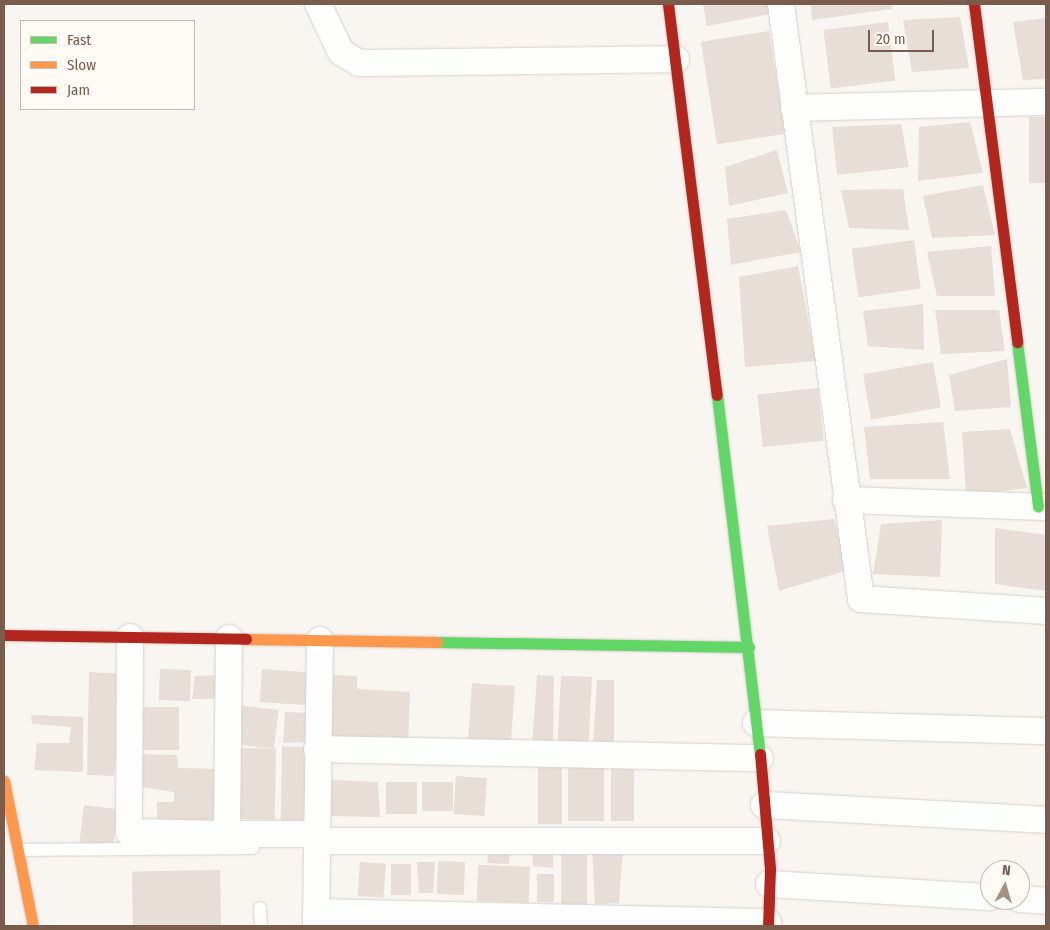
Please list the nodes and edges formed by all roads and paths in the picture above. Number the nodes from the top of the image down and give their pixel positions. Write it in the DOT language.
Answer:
graph roads {
  1 [pos="318,4"];
  2 [pos="668,4"];
  3 [pos="780,4"];
  4 [pos="974,4"];
  5 [pos="676,59"];
  6 [pos="1046,102"];
  7 [pos="987,103"];
  8 [pos="794,108"];
  9 [pos="846,500"];
  10 [pos="1042,507"];
  11 [pos="1046,611"];
  12 [pos="4,635"];
  13 [pos="130,637"];
  14 [pos="229,638"];
  15 [pos="320,640"];
  16 [pos="749,647"];
  17 [pos="756,723"];
  18 [pos="1046,731"];
  19 [pos="318,749"];
  20 [pos="760,758"];
  21 [pos="4,781"];
  22 [pos="764,805"];
  23 [pos="1046,820"];
  24 [pos="227,834"];
  25 [pos="315,837"];
  26 [pos="767,841"];
  27 [pos="253,848"];
  28 [pos="19,850"];
  29 [pos="769,884"];
  30 [pos="980,896"];
  31 [pos="1030,899"];
  32 [pos="1046,900"];
  33 [pos="260,908"];
  34 [pos="316,919"];
  35 [pos="651,923"];
  36 [pos="724,924"];
  37 [pos="768,924"];
  38 [pos="33,926"];
  39 [pos="261,926"];
  1 -- 5 [label="street"];
  2 -- 5 [label="street"];
  3 -- 8 [label="street"];
  4 -- 7 [label="street"];
  5 -- 16 [label="street"];
  6 -- 7 [label="street"];
  7 -- 8 [label="street"];
  7 -- 10 [label="street"];
  8 -- 9 [label="street"];
  9 -- 10 [label="street"];
  9 -- 11 [label="street"];
  12 -- 13 [label="street"];
  13 -- 14 [label="street"];
  13 -- 24 [label="street"];
  14 -- 15 [label="street"];
  14 -- 24 [label="street"];
  15 -- 16 [label="street"];
  15 -- 19 [label="street"];
  16 -- 17 [label="street"];
  17 -- 18 [label="street"];
  17 -- 20 [label="street"];
  19 -- 20 [label="street"];
  19 -- 25 [label="street"];
  20 -- 22 [label="street"];
  21 -- 28 [label="street"];
  22 -- 23 [label="street"];
  22 -- 26 [label="street"];
  24 -- 25 [label="street"];
  25 -- 26 [label="street"];
  25 -- 34 [label="street"];
  26 -- 29 [label="street"];
  27 -- 28 [label="lane"];
  28 -- 38 [label="street"];
  29 -- 30 [label="street"];
  29 -- 37 [label="street"];
  31 -- 32 [label="street"];
  33 -- 39 [label="lane"];
  34 -- 35 [label="street"];
  35 -- 36 [label="street"];
  36 -- 37 [label="street"];
}
